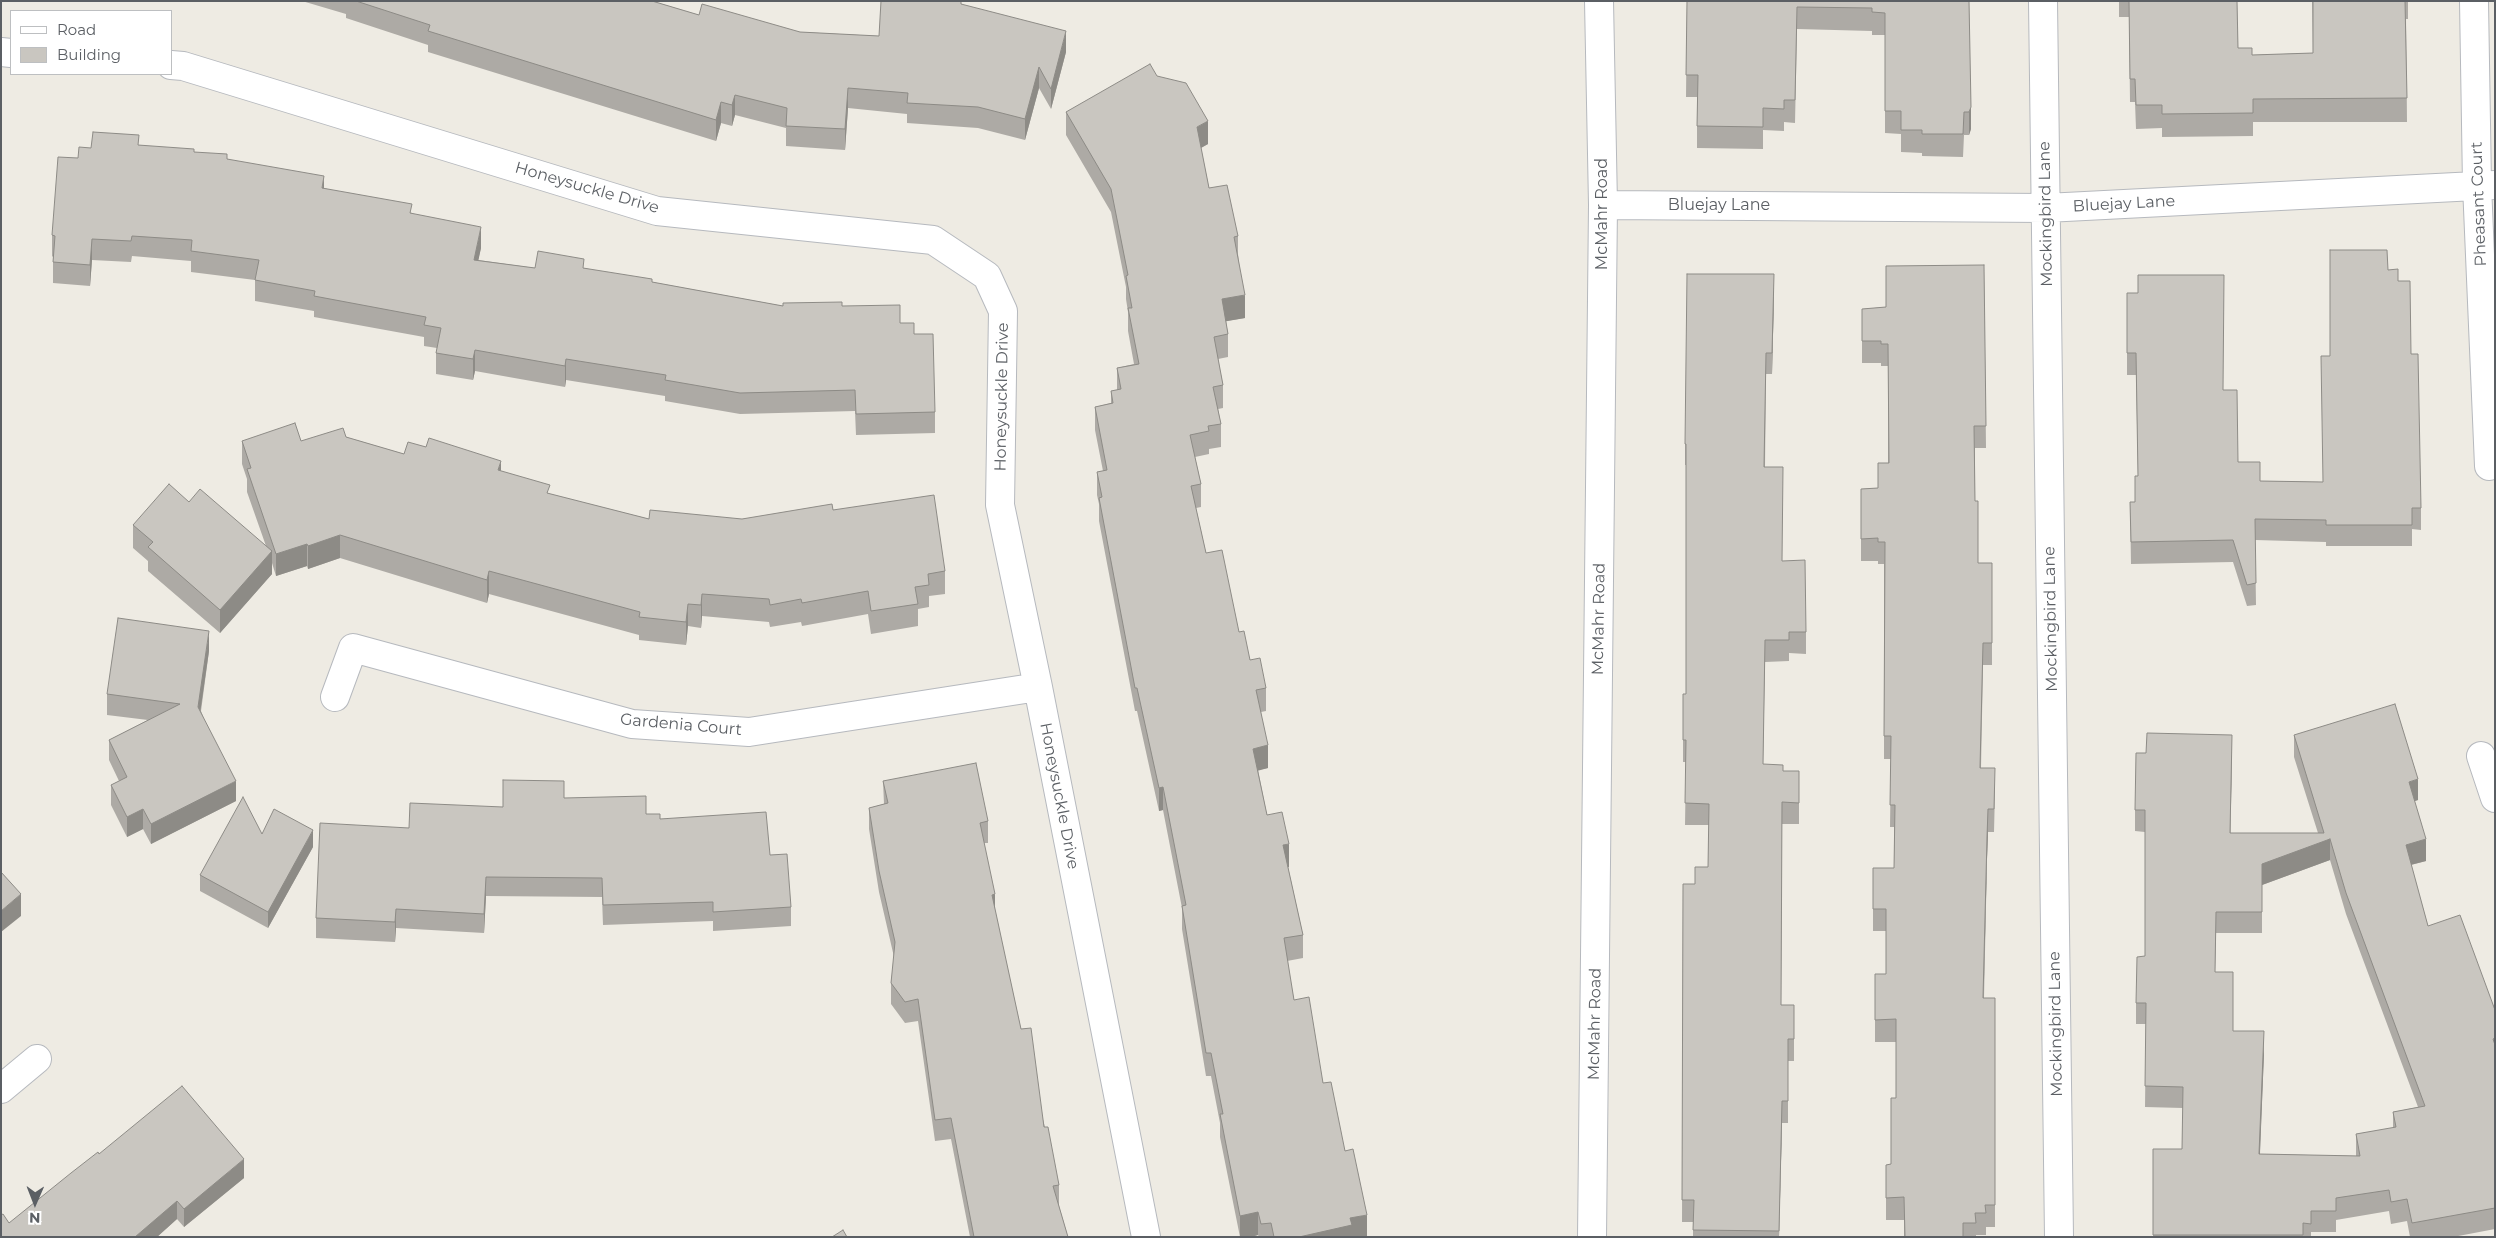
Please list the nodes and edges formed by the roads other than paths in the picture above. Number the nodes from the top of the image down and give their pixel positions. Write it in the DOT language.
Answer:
graph roads {
  1 [pos="1599,1"];
  2 [pos="2043,1"];
  3 [pos="2474,1"];
  4 [pos="172,65"];
  5 [pos="2486,185"];
  6 [pos="1603,204"];
  7 [pos="2046,208"];
  8 [pos="2489,466"];
  9 [pos="1038,687"];
  10 [pos="335,697"];
  11 [pos="2482,756"];
  12 [pos="2495,798"];
  13 [pos="37,1059"];
  14 [pos="1,1089"];
  15 [pos="1146,1237"];
  16 [pos="1592,1237"];
  17 [pos="2059,1237"];
  1 -- 6 [label="street, McMahr Road"];
  2 -- 7 [label="street, Mockingbird Lane"];
  3 -- 5 [label="street, Pheasant Court"];
  4 -- 9 [label="street, Honeysuckle Drive"];
  5 -- 7 [label="street, Bluejay Lane"];
  5 -- 8 [label="street, Pheasant Court"];
  6 -- 7 [label="street, Bluejay Lane"];
  6 -- 16 [label="street, McMahr Road"];
  7 -- 17 [label="street, Mockingbird Lane"];
  9 -- 10 [label="street, Gardenia Court"];
  9 -- 15 [label="street, Honeysuckle Drive"];
  11 -- 12 [label="street"];
  13 -- 14 [label="street"];
}
